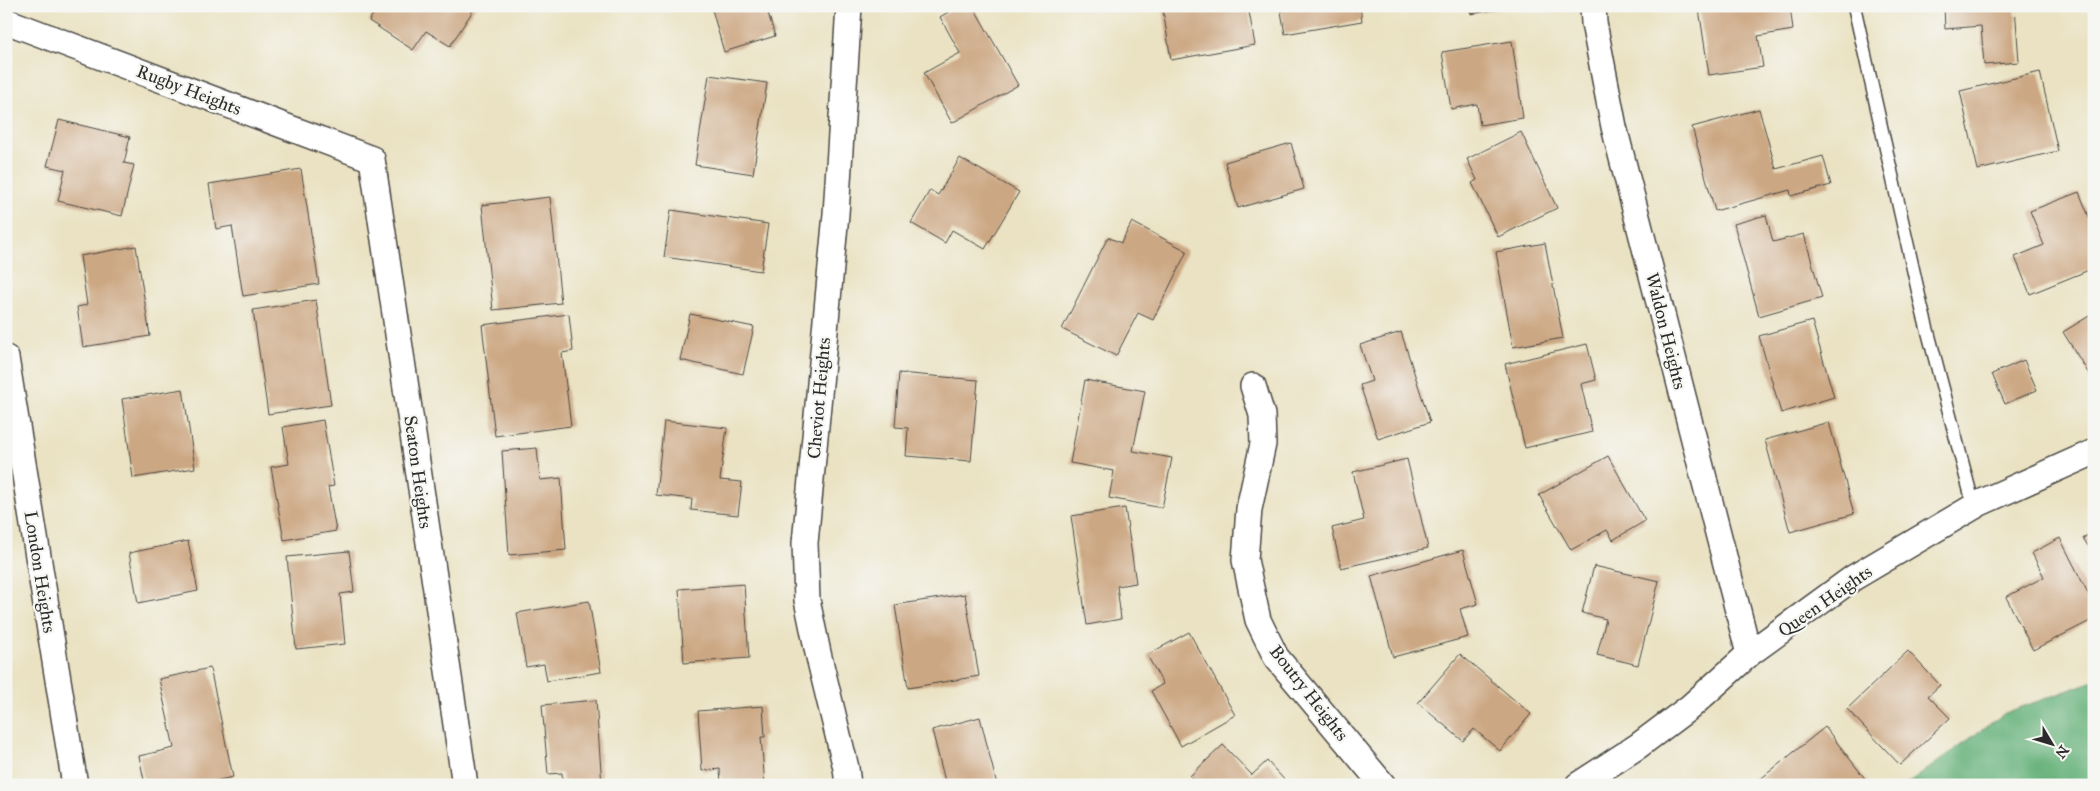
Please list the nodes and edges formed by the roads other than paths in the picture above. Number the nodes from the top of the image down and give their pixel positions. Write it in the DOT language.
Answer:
graph roads {
  1 [pos="849,6"];
  2 [pos="1593,6"];
  3 [pos="1854,6"];
  4 [pos="6,21"];
  5 [pos="372,159"];
  6 [pos="6,358"];
  7 [pos="1253,386"];
  8 [pos="2094,452"];
  9 [pos="1974,507"];
  10 [pos="1749,654"];
  11 [pos="74,785"];
  12 [pos="465,785"];
  13 [pos="848,785"];
  14 [pos="1382,785"];
  15 [pos="1578,785"];
  1 -- 13 [label="street, Cheviot Heights"];
  2 -- 10 [label="street, Waldon Heights"];
  3 -- 9 [label="lane"];
  4 -- 5 [label="street, Rugby Heights"];
  5 -- 12 [label="street, Seaton Heights"];
  6 -- 11 [label="street, London Heights"];
  7 -- 14 [label="street, Boutry Heights"];
  8 -- 9 [label="street, Queen Heights"];
  9 -- 10 [label="street, Queen Heights"];
  10 -- 15 [label="street, Queen Heights"];
}
